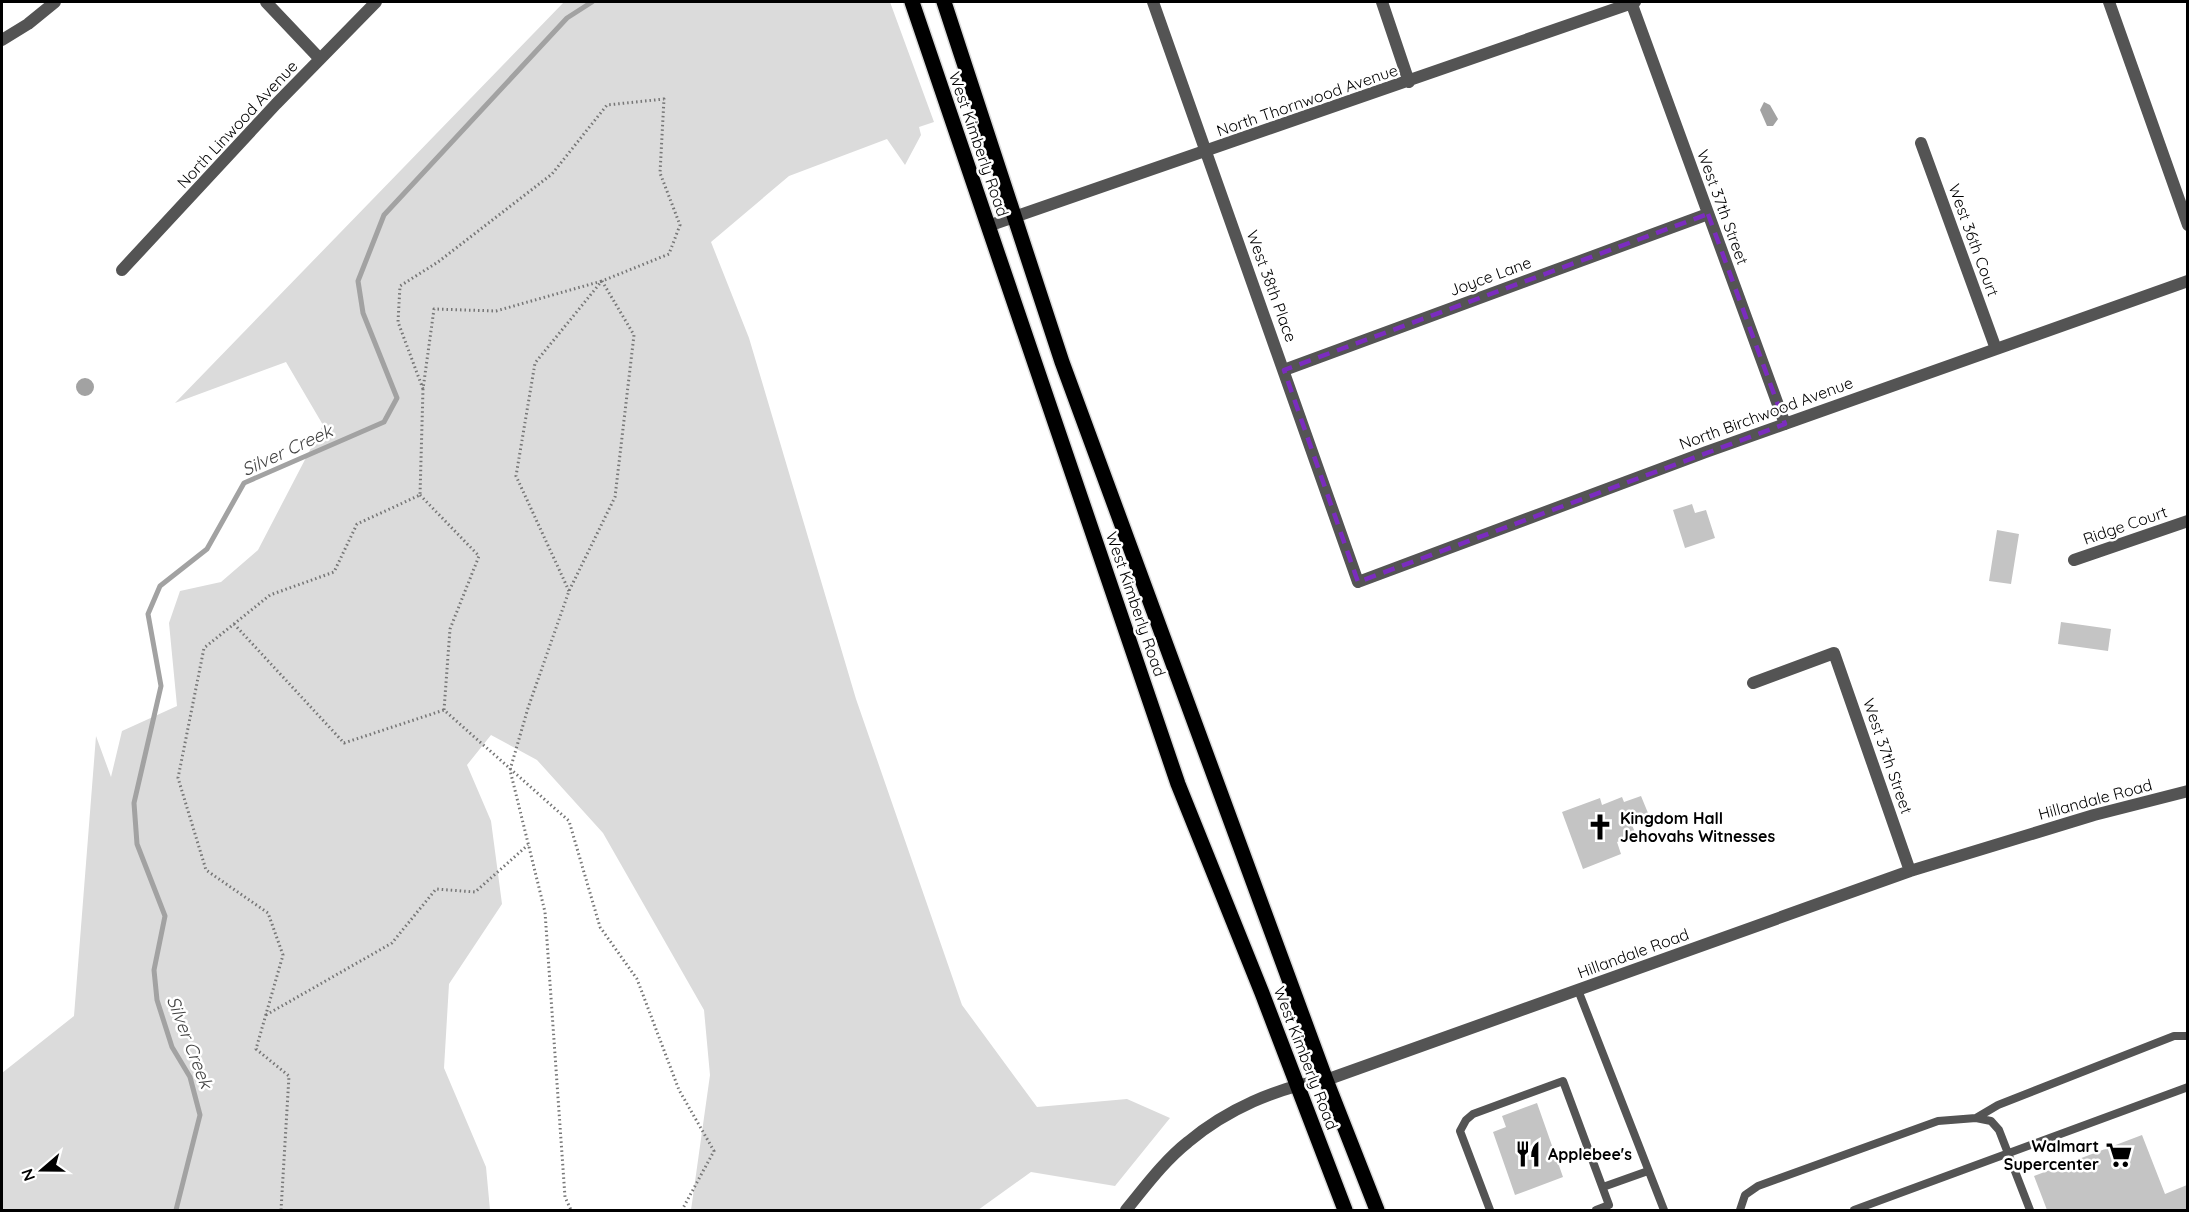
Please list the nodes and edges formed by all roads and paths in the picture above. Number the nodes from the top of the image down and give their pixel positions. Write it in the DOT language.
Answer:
graph roads {
  1 [pos="55,2"];
  2 [pos="266,2"];
  3 [pos="376,2"];
  4 [pos="912,2"];
  5 [pos="944,2"];
  6 [pos="1153,2"];
  7 [pos="1382,2"];
  8 [pos="1632,2"];
  9 [pos="2109,2"];
  10 [pos="2,40"];
  11 [pos="320,58"];
  12 [pos="1409,82"];
  13 [pos="1921,144"];
  14 [pos="1206,151"];
  15 [pos="1708,214"];
  16 [pos="1014,217"];
  17 [pos="2187,225"];
  18 [pos="988,226"];
  19 [pos="122,270"];
  20 [pos="602,281"];
  21 [pos="2187,281"];
  22 [pos="1996,349"];
  23 [pos="1284,370"];
  24 [pos="423,389"];
  25 [pos="1785,424"];
  26 [pos="420,495"];
  27 [pos="2187,521"];
  28 [pos="2074,560"];
  29 [pos="1358,582"];
  30 [pos="569,591"];
  31 [pos="234,624"];
  32 [pos="1753,683"];
  33 [pos="444,710"];
  34 [pos="510,770"];
  35 [pos="2187,791"];
  36 [pos="528,845"];
  37 [pos="1910,871"];
  38 [pos="1578,990"];
  39 [pos="266,1015"];
  40 [pos="2187,1036"];
  41 [pos="1326,1080"];
  42 [pos="1297,1084"];
  43 [pos="2187,1088"];
  44 [pos="1976,1118"];
  45 [pos="2008,1153"];
  46 [pos="1648,1171"];
  47 [pos="1603,1187"];
  48 [pos="281,1210"];
  49 [pos="571,1210"];
  50 [pos="682,1210"];
  51 [pos="1126,1210"];
  52 [pos="1345,1210"];
  53 [pos="1377,1210"];
  54 [pos="1490,1210"];
  55 [pos="1596,1210"];
  56 [pos="1664,1210"];
  57 [pos="1740,1210"];
  58 [pos="1854,1210"];
  59 [pos="2030,1210"];
  1 -- 10 [label="street"];
  2 -- 11 [label="street"];
  3 -- 11 [label="street, North Linwood Avenue"];
  4 -- 18 [label="main road, West Kimberly Road"];
  5 -- 16 [label="main road, West Kimberly Road"];
  6 -- 14 [label="street, West 38th Place"];
  7 -- 12 [label="street"];
  8 -- 12 [label="street, North Thornwood Avenue"];
  8 -- 15 [label="street, West 37th Street"];
  9 -- 17 [label="street"];
  11 -- 19 [label="street, North Linwood Avenue"];
  12 -- 14 [label="street, North Thornwood Avenue"];
  13 -- 22 [label="street, West 36th Court"];
  14 -- 16 [label="street, North Thornwood Avenue"];
  14 -- 23 [label="street, West 38th Place"];
  15 -- 23 [label="street, Joyce Lane"];
  15 -- 25 [label="street, West 37th Street"];
  16 -- 18 [label="street, North Thornwood Avenue"];
  16 -- 41 [label="main road, West Kimberly Road"];
  18 -- 42 [label="main road, West Kimberly Road"];
  20 -- 24 [label="path"];
  20 -- 24 [label="path"];
  20 -- 30 [label="path"];
  20 -- 30 [label="path"];
  21 -- 22 [label="street, North Birchwood Avenue"];
  22 -- 25 [label="street, North Birchwood Avenue"];
  23 -- 29 [label="street, West 38th Place"];
  24 -- 26 [label="path"];
  25 -- 29 [label="street, North Birchwood Avenue"];
  26 -- 31 [label="path"];
  26 -- 33 [label="path"];
  27 -- 28 [label="street, Ridge Court"];
  30 -- 34 [label="path"];
  31 -- 33 [label="path"];
  31 -- 39 [label="path"];
  32 -- 37 [label="street, West 37th Street"];
  33 -- 34 [label="path"];
  34 -- 36 [label="path"];
  34 -- 50 [label="path"];
  35 -- 37 [label="street, Hillandale Road"];
  36 -- 39 [label="path"];
  36 -- 49 [label="path"];
  37 -- 38 [label="street, Hillandale Road"];
  38 -- 41 [label="street, Hillandale Road"];
  38 -- 46 [label="lane"];
  39 -- 48 [label="path"];
  40 -- 44 [label="lane"];
  41 -- 42 [label="street, Hillandale Road"];
  41 -- 53 [label="main road, West Kimberly Road"];
  42 -- 51 [label="street, Hillandale Road"];
  42 -- 52 [label="main road, West Kimberly Road"];
  43 -- 45 [label="lane"];
  44 -- 45 [label="lane"];
  44 -- 57 [label="lane"];
  45 -- 58 [label="lane"];
  45 -- 59 [label="lane"];
  46 -- 47 [label="lane"];
  46 -- 56 [label="lane"];
  47 -- 54 [label="lane"];
  47 -- 55 [label="lane"];
}
